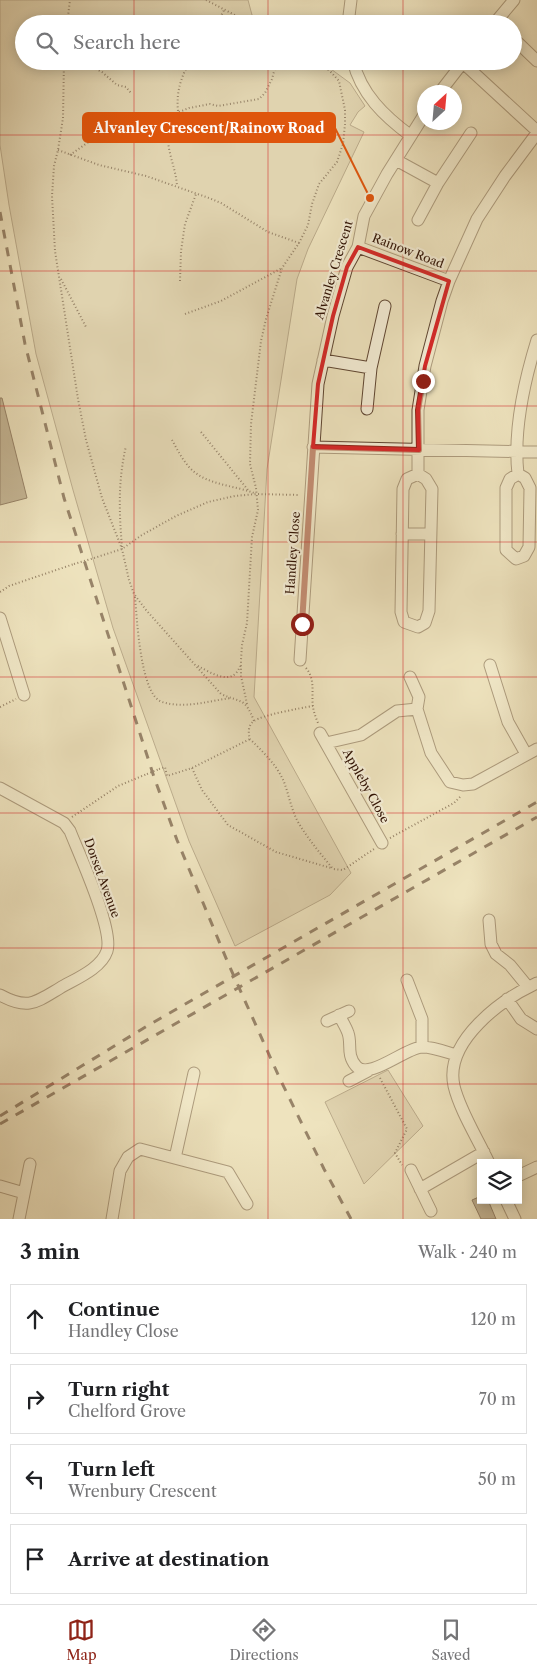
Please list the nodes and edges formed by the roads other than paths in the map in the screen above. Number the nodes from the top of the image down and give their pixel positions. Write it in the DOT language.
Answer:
graph roads {
  1 [pos="351,0"];
  2 [pos="514,0"];
  3 [pos="349,15"];
  4 [pos="502,15"];
  5 [pos="522,47"];
  6 [pos="537,61"];
  7 [pos="355,70"];
  8 [pos="456,70"];
  9 [pos="471,70"];
  10 [pos="445,85"];
  11 [pos="417,126"];
  12 [pos="537,132"];
  13 [pos="471,133"];
  14 [pos="411,136"];
  15 [pos="396,160"];
  16 [pos="438,183"];
  17 [pos="418,220"];
  18 [pos="358,247"];
  19 [pos="449,282"];
  20 [pos="385,306"];
  21 [pos="537,340"];
  22 [pos="323,360"];
  23 [pos="371,368"];
  24 [pos="367,409"];
  25 [pos="313,447"];
  26 [pos="419,450"];
  27 [pos="516,452"];
  28 [pos="537,452"];
  29 [pos="418,474"];
  30 [pos="518,474"];
  31 [pos="402,534"];
  32 [pos="430,534"];
  33 [pos="0,618"];
  34 [pos="300,660"];
  35 [pos="490,665"];
  36 [pos="410,677"];
  37 [pos="23,695"];
  38 [pos="417,709"];
  39 [pos="537,749"];
  40 [pos="526,754"];
  41 [pos="0,788"];
  42 [pos="382,843"];
  43 [pos="489,920"];
  44 [pos="407,980"];
  45 [pos="532,985"];
  46 [pos="0,995"];
  47 [pos="507,999"];
  48 [pos="327,1021"];
  49 [pos="537,1029"];
  50 [pos="422,1047"];
  51 [pos="456,1055"];
  52 [pos="371,1070"];
  53 [pos="194,1073"];
  54 [pos="348,1081"];
  55 [pos="484,1152"];
  56 [pos="175,1158"];
  57 [pos="487,1159"];
  58 [pos="30,1164"];
  59 [pos="537,1166"];
  60 [pos="411,1170"];
  61 [pos="522,1174"];
  62 [pos="0,1186"];
  63 [pos="420,1189"];
  64 [pos="24,1193"];
  65 [pos="247,1204"];
  66 [pos="508,1204"];
  67 [pos="431,1211"];
  68 [pos="19,1219"];
  69 [pos="112,1219"];
  70 [pos="515,1219"];
  1 -- 3 [label="street"];
  2 -- 4 [label="street"];
  5 -- 6 [label="street"];
  7 -- 14 [label="street"];
  8 -- 10 [label="street"];
  9 -- 12 [label="street"];
  11 -- 14 [label="street, Alvanley Crescent"];
  12 -- 19 [label="street"];
  13 -- 16 [label="street"];
  14 -- 15 [label="street, Alvanley Crescent"];
  15 -- 16 [label="street"];
  15 -- 18 [label="street, Alvanley Crescent"];
  16 -- 17 [label="street"];
  18 -- 19 [label="street, Rainow Road"];
  18 -- 22 [label="street, Alvanley Crescent"];
  19 -- 26 [label="street"];
  20 -- 23 [label="street"];
  21 -- 27 [label="street"];
  22 -- 23 [label="street"];
  22 -- 25 [label="street, Alvanley Crescent"];
  23 -- 24 [label="street"];
  25 -- 26 [label="street"];
  25 -- 34 [label="street, Handley Close"];
  26 -- 27 [label="street"];
  26 -- 29 [label="street"];
  27 -- 28 [label="street"];
  27 -- 30 [label="street"];
  29 -- 31 [label="street"];
  29 -- 32 [label="street"];
  30 -- 30 [label="street"];
  31 -- 32 [label="street"];
  31 -- 32 [label="street"];
  33 -- 37 [label="street"];
  35 -- 40 [label="street"];
  36 -- 38 [label="street"];
  38 -- 40 [label="street"];
  38 -- 42 [label="street, Appleby Close"];
  39 -- 40 [label="street"];
  41 -- 46 [label="street, Dorset Avenue"];
  43 -- 45 [label="street"];
  44 -- 50 [label="street"];
  45 -- 47 [label="street"];
  47 -- 49 [label="street"];
  47 -- 51 [label="street"];
  48 -- 52 [label="street"];
  50 -- 51 [label="street"];
  50 -- 52 [label="street"];
  51 -- 55 [label="street"];
  52 -- 54 [label="street"];
  53 -- 56 [label="street"];
  55 -- 57 [label="street"];
  55 -- 63 [label="street"];
  56 -- 65 [label="street"];
  56 -- 69 [label="street"];
  58 -- 64 [label="street"];
  59 -- 61 [label="street"];
  60 -- 63 [label="street"];
  62 -- 64 [label="street"];
  63 -- 67 [label="street"];
  64 -- 68 [label="street"];
  66 -- 70 [label="street"];
}
